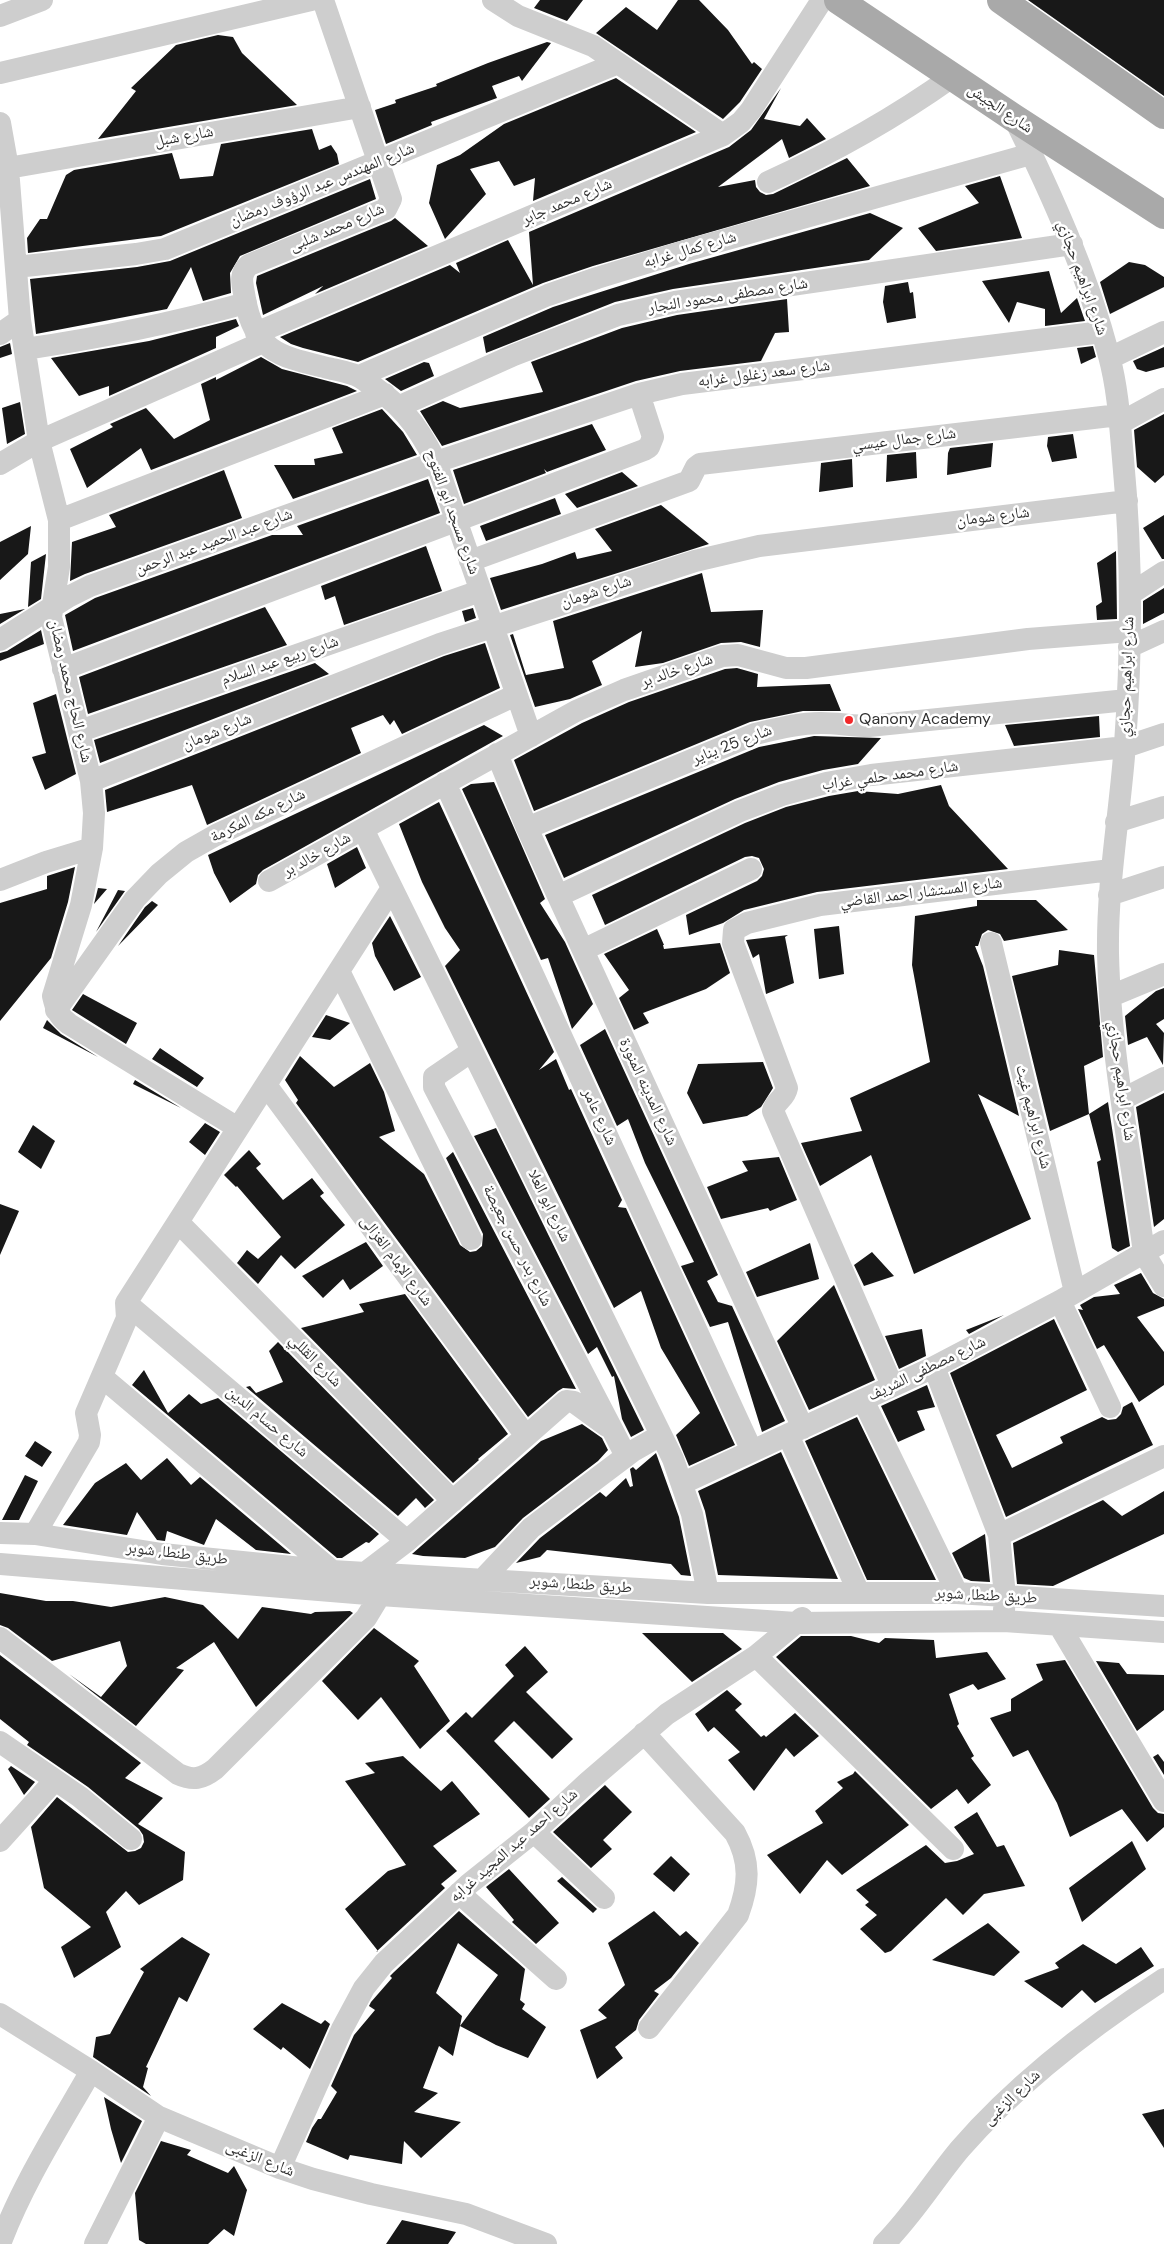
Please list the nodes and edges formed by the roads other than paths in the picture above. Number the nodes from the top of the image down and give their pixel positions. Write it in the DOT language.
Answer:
graph roads {
  1 [pos="311,0"];
  2 [pos="323,0"];
  3 [pos="493,0"];
  4 [pos="822,0"];
  5 [pos="838,0"];
  6 [pos="1001,0"];
  7 [pos="34,1"];
  8 [pos="0,16"];
  9 [pos="618,63"];
  10 [pos="0,73"];
  11 [pos="952,76"];
  12 [pos="360,107"];
  13 [pos="1164,115"];
  14 [pos="1014,118"];
  15 [pos="0,123"];
  16 [pos="723,135"];
  17 [pos="1032,154"];
  18 [pos="5,155"];
  19 [pos="379,162"];
  20 [pos="768,182"];
  21 [pos="1164,215"];
  22 [pos="7,241"];
  23 [pos="1072,244"];
  24 [pos="16,267"];
  25 [pos="246,303"];
  26 [pos="20,320"];
  27 [pos="1102,332"];
  28 [pos="1164,332"];
  29 [pos="0,334"];
  30 [pos="259,338"];
  31 [pos="25,349"];
  32 [pos="1110,358"];
  33 [pos="359,376"];
  34 [pos="639,394"];
  35 [pos="1164,399"];
  36 [pos="392,400"];
  37 [pos="1119,419"];
  38 [pos="39,441"];
  39 [pos="436,462"];
  40 [pos="0,464"];
  41 [pos="1127,501"];
  42 [pos="59,520"];
  43 [pos="456,521"];
  44 [pos="470,561"];
  45 [pos="1164,572"];
  46 [pos="480,590"];
  47 [pos="1130,594"];
  48 [pos="52,607"];
  49 [pos="493,626"];
  50 [pos="1164,630"];
  51 [pos="1130,639"];
  52 [pos="0,640"];
  53 [pos="63,669"];
  54 [pos="516,695"];
  55 [pos="1127,700"];
  56 [pos="80,731"];
  57 [pos="1164,734"];
  58 [pos="531,736"];
  59 [pos="1125,747"];
  60 [pos="497,754"];
  61 [pos="91,780"];
  62 [pos="445,783"];
  63 [pos="1164,807"];
  64 [pos="1116,822"];
  65 [pos="527,828"];
  66 [pos="363,829"];
  67 [pos="92,848"];
  68 [pos="751,869"];
  69 [pos="1111,870"];
  70 [pos="1164,877"];
  71 [pos="0,880"];
  72 [pos="270,881"];
  73 [pos="392,888"];
  74 [pos="1109,895"];
  75 [pos="558,896"];
  76 [pos="991,943"];
  77 [pos="583,950"];
  78 [pos="339,971"];
  79 [pos="1164,974"];
  80 [pos="1111,996"];
  81 [pos="56,1010"];
  82 [pos="472,1051"];
  83 [pos="1164,1078"];
  84 [pos="266,1085"];
  85 [pos="1123,1099"];
  86 [pos="238,1128"];
  87 [pos="178,1222"];
  88 [pos="472,1239"];
  89 [pos="1164,1241"];
  90 [pos="1144,1253"];
  91 [pos="1164,1286"];
  92 [pos="1067,1296"];
  93 [pos="126,1303"];
  94 [pos="934,1367"];
  95 [pos="102,1377"];
  96 [pos="892,1385"];
  97 [pos="863,1400"];
  98 [pos="1110,1407"];
  99 [pos="612,1430"];
  100 [pos="796,1431"];
  101 [pos="661,1435"];
  102 [pos="526,1436"];
  103 [pos="752,1451"];
  104 [pos="626,1456"];
  105 [pos="1164,1456"];
  106 [pos="683,1483"];
  107 [pos="452,1501"];
  108 [pos="0,1533"];
  109 [pos="35,1534"];
  110 [pos="998,1535"];
  111 [pos="407,1541"];
  112 [pos="0,1564"];
  113 [pos="332,1571"];
  114 [pos="483,1578"];
  115 [pos="376,1580"];
  116 [pos="708,1593"];
  117 [pos="831,1593"];
  118 [pos="859,1593"];
  119 [pos="956,1593"];
  120 [pos="1005,1596"];
  121 [pos="1164,1606"];
  122 [pos="1004,1621"];
  123 [pos="796,1623"];
  124 [pos="1059,1625"];
  125 [pos="1164,1632"];
  126 [pos="0,1638"];
  127 [pos="756,1656"];
  128 [pos="644,1733"];
  129 [pos="0,1742"];
  130 [pos="56,1780"];
  131 [pos="1164,1801"];
  132 [pos="534,1832"];
  133 [pos="131,1839"];
  134 [pos="0,1841"];
  135 [pos="953,1849"];
  136 [pos="459,1893"];
  137 [pos="604,1898"];
  138 [pos="556,1979"];
  139 [pos="1164,1979"];
  140 [pos="0,2014"];
  141 [pos="649,2028"];
  142 [pos="91,2071"];
  143 [pos="160,2117"];
  144 [pos="280,2168"];
  145 [pos="0,2244"];
  146 [pos="95,2244"];
  147 [pos="546,2244"];
  148 [pos="884,2244"];
  1 -- 10 [label="street"];
  2 -- 12 [label="street, شارع محمد شلبى"];
  3 -- 9 [label="street"];
  4 -- 16 [label="street, شارع محمد جابر"];
  5 -- 11 [label="main road, شارع الجيش"];
  6 -- 13 [label="main road"];
  7 -- 8 [label="street"];
  9 -- 16 [label="street"];
  9 -- 19 [label="street, شارع المهندس عبد الرؤوف رمضان"];
  11 -- 14 [label="main road, شارع الجيش"];
  11 -- 20 [label="street"];
  12 -- 18 [label="street, شارع شبل"];
  12 -- 19 [label="street, شارع محمد شلبى"];
  14 -- 17 [label="street, شارع ابراهيم حجازي"];
  14 -- 21 [label="main road, شارع الجيش"];
  15 -- 18 [label="street, شارع الحاج محمد رمضان"];
  16 -- 30 [label="street, شارع محمد جابر"];
  17 -- 23 [label="street, شارع ابراهيم حجازي"];
  17 -- 33 [label="street, شارع كمال غرابه"];
  18 -- 22 [label="street, شارع الحاج محمد رمضان"];
  19 -- 24 [label="street, شارع المهندس عبد الرؤوف رمضان"];
  19 -- 25 [label="street, شارع محمد شلبى"];
  22 -- 24 [label="street, شارع الحاج محمد رمضان"];
  23 -- 27 [label="street, شارع ابراهيم حجازي"];
  23 -- 36 [label="street, شارع مصطفى محمود النجار"];
  24 -- 26 [label="street, شارع الحاج محمد رمضان"];
  25 -- 30 [label="street"];
  25 -- 31 [label="street"];
  26 -- 29 [label="street"];
  26 -- 31 [label="street, شارع الحاج محمد رمضان"];
  27 -- 32 [label="street, شارع ابراهيم حجازي"];
  27 -- 34 [label="street, شارع سعد زغلول غرابه"];
  28 -- 32 [label="street"];
  30 -- 33 [label="street, شارع مسجد ابو الفتوح"];
  30 -- 38 [label="street, شارع محمد جابر"];
  31 -- 38 [label="street, شارع الحاج محمد رمضان"];
  32 -- 37 [label="street, شارع ابراهيم حجازي"];
  33 -- 36 [label="street, شارع مسجد ابو الفتوح"];
  34 -- 39 [label="street, شارع سعد زغلول غرابه"];
  34 -- 43 [label="street"];
  35 -- 37 [label="street"];
  36 -- 39 [label="street, شارع مسجد ابو الفتوح"];
  36 -- 42 [label="street, شارع مصطفى محمود النجار"];
  37 -- 41 [label="street, شارع ابراهيم حجازي"];
  37 -- 44 [label="street, شارع جمال عيسي"];
  38 -- 40 [label="street, شارع محمد جابر"];
  38 -- 42 [label="street, شارع الحاج محمد رمضان"];
  39 -- 43 [label="street, شارع مسجد ابو الفتوح"];
  39 -- 48 [label="street, شارع عبد الحميد عبد الرحمن"];
  41 -- 47 [label="street, شارع ابراهيم حجازي"];
  41 -- 49 [label="street, شارع شومان"];
  42 -- 48 [label="street, شارع الحاج محمد رمضان"];
  43 -- 44 [label="street, شارع مسجد ابو الفتوح"];
  43 -- 53 [label="street"];
  44 -- 46 [label="street, شارع مسجد ابو الفتوح"];
  45 -- 47 [label="street"];
  46 -- 49 [label="street, شارع مسجد ابو الفتوح"];
  46 -- 56 [label="street, شارع ربيع عبد السلام"];
  47 -- 51 [label="street, شارع ابراهيم حجازي"];
  48 -- 52 [label="street, شارع عبد الحميد عبد الرحمن"];
  48 -- 53 [label="street, شارع الحاج محمد رمضان"];
  49 -- 54 [label="street, شارع مسجد ابو الفتوح"];
  49 -- 61 [label="street, شارع شومان"];
  50 -- 51 [label="street"];
  51 -- 55 [label="street, شارع ابراهيم حجازي"];
  51 -- 58 [label="street, شارع خالد بر"];
  53 -- 56 [label="street, شارع الحاج محمد رمضان"];
  54 -- 58 [label="street, شارع مسجد ابو الفتوح"];
  54 -- 81 [label="street, شارع مكه المكرمة"];
  55 -- 59 [label="street, شارع ابراهيم حجازي"];
  55 -- 65 [label="street, شارع 25 يناير"];
  56 -- 61 [label="street, شارع الحاج محمد رمضان"];
  57 -- 59 [label="street, شارع محمد حلمي غراب"];
  58 -- 60 [label="street, شارع خالد بر"];
  59 -- 64 [label="street, شارع ابراهيم حجازي"];
  59 -- 75 [label="street, شارع محمد حلمي غراب"];
  60 -- 62 [label="street, شارع خالد بر"];
  60 -- 65 [label="street, شارع المدينه المنورة"];
  61 -- 67 [label="street, شارع الحاج محمد رمضان"];
  62 -- 66 [label="street, شارع خالد بر"];
  62 -- 103 [label="street, شارع عامر"];
  63 -- 64 [label="street"];
  64 -- 69 [label="street, شارع ابراهيم حجازي"];
  65 -- 75 [label="street, شارع المدينه المنورة"];
  66 -- 72 [label="street, شارع خالد بر"];
  66 -- 73 [label="street, شارع ابو العلا"];
  67 -- 71 [label="street"];
  67 -- 81 [label="street, شارع الحاج محمد رمضان"];
  68 -- 77 [label="street"];
  69 -- 74 [label="street, شارع ابراهيم حجازي"];
  69 -- 96 [label="street, شارع المستشار احمد القاضي"];
  70 -- 74 [label="street"];
  73 -- 78 [label="street"];
  73 -- 82 [label="street, شارع ابو العلا"];
  74 -- 80 [label="street, شارع ابراهيم حجازي"];
  75 -- 77 [label="street, شارع المدينه المنورة"];
  76 -- 92 [label="street, شارع ابراهيم غيث"];
  77 -- 100 [label="street, شارع المدينه المنورة"];
  78 -- 84 [label="street"];
  78 -- 88 [label="street"];
  79 -- 80 [label="street"];
  80 -- 85 [label="street, شارع ابراهيم حجازي"];
  81 -- 86 [label="street"];
  82 -- 99 [label="street, شارع بدر حسن جعيصة"];
  82 -- 101 [label="street, شارع ابو العلا"];
  83 -- 85 [label="street"];
  84 -- 86 [label="street"];
  84 -- 102 [label="street, شارع الإمام الغزالى"];
  85 -- 90 [label="street, شارع ابراهيم حجازي"];
  86 -- 87 [label="street"];
  87 -- 93 [label="street"];
  87 -- 107 [label="street, شارع القللي"];
  89 -- 90 [label="street, شارع مصطفى الشريف"];
  90 -- 91 [label="street"];
  90 -- 92 [label="street, شارع مصطفى الشريف"];
  92 -- 94 [label="street, شارع مصطفى الشريف"];
  92 -- 98 [label="street, شارع ابراهيم غيث"];
  93 -- 95 [label="street"];
  93 -- 111 [label="street, شارع حسام الدين"];
  94 -- 96 [label="street, شارع مصطفى الشريف"];
  94 -- 110 [label="street"];
  95 -- 109 [label="street"];
  95 -- 113 [label="street"];
  96 -- 97 [label="street, شارع مصطفى الشريف"];
  97 -- 100 [label="street, شارع مصطفى الشريف"];
  97 -- 119 [label="street"];
  99 -- 102 [label="street"];
  99 -- 104 [label="street, شارع بدر حسن جعيصة"];
  100 -- 103 [label="street, شارع مصطفى الشريف"];
  100 -- 118 [label="street, شارع المدينه المنورة"];
  101 -- 104 [label="street"];
  101 -- 106 [label="street, شارع ابو العلا"];
  102 -- 107 [label="street"];
  103 -- 106 [label="street, شارع مصطفى الشريف"];
  104 -- 114 [label="street"];
  105 -- 110 [label="street"];
  106 -- 116 [label="street, شارع ابو العلا"];
  107 -- 111 [label="street"];
  108 -- 109 [label="street, طريق طنطا, شوبر"];
  109 -- 113 [label="street, طريق طنطا, شوبر"];
  110 -- 120 [label="street"];
  111 -- 115 [label="street"];
  112 -- 115 [label="street, طريق طنطا, شوبر"];
  113 -- 115 [label="street, طريق طنطا, شوبر"];
  114 -- 115 [label="street, طريق طنطا, شوبر"];
  114 -- 116 [label="street, طريق طنطا, شوبر"];
  115 -- 123 [label="street, طريق طنطا, شوبر"];
  115 -- 126 [label="street"];
  116 -- 117 [label="street, طريق طنطا, شوبر"];
  117 -- 118 [label="street, طريق طنطا, شوبر"];
  117 -- 123 [label="street, شارع احمد عبد المجيد غرابه"];
  118 -- 119 [label="street, طريق طنطا, شوبر"];
  119 -- 120 [label="street, طريق طنطا, شوبر"];
  120 -- 121 [label="street, طريق طنطا, شوبر"];
  120 -- 122 [label="street"];
  122 -- 123 [label="street, طريق طنطا, شوبر"];
  122 -- 124 [label="street, طريق طنطا, شوبر"];
  123 -- 127 [label="street, شارع احمد عبد المجيد غرابه"];
  124 -- 125 [label="street, طريق طنطا, شوبر"];
  124 -- 131 [label="street"];
  127 -- 128 [label="street, شارع احمد عبد المجيد غرابه"];
  127 -- 135 [label="street"];
  128 -- 132 [label="street, شارع احمد عبد المجيد غرابه"];
  128 -- 141 [label="street"];
  129 -- 130 [label="street"];
  130 -- 133 [label="street"];
  130 -- 134 [label="street"];
  132 -- 136 [label="street, شارع احمد عبد المجيد غرابه"];
  132 -- 137 [label="street"];
  136 -- 138 [label="street"];
  136 -- 144 [label="street, شارع احمد عبد المجيد غرابه"];
  139 -- 148 [label="street, شارع الزغبى"];
  140 -- 142 [label="street, شارع الزغبى"];
  142 -- 143 [label="street, شارع الزغبى"];
  142 -- 145 [label="street"];
  143 -- 144 [label="street, شارع الزغبى"];
  143 -- 146 [label="street"];
  144 -- 147 [label="street, شارع الزغبى"];
}
